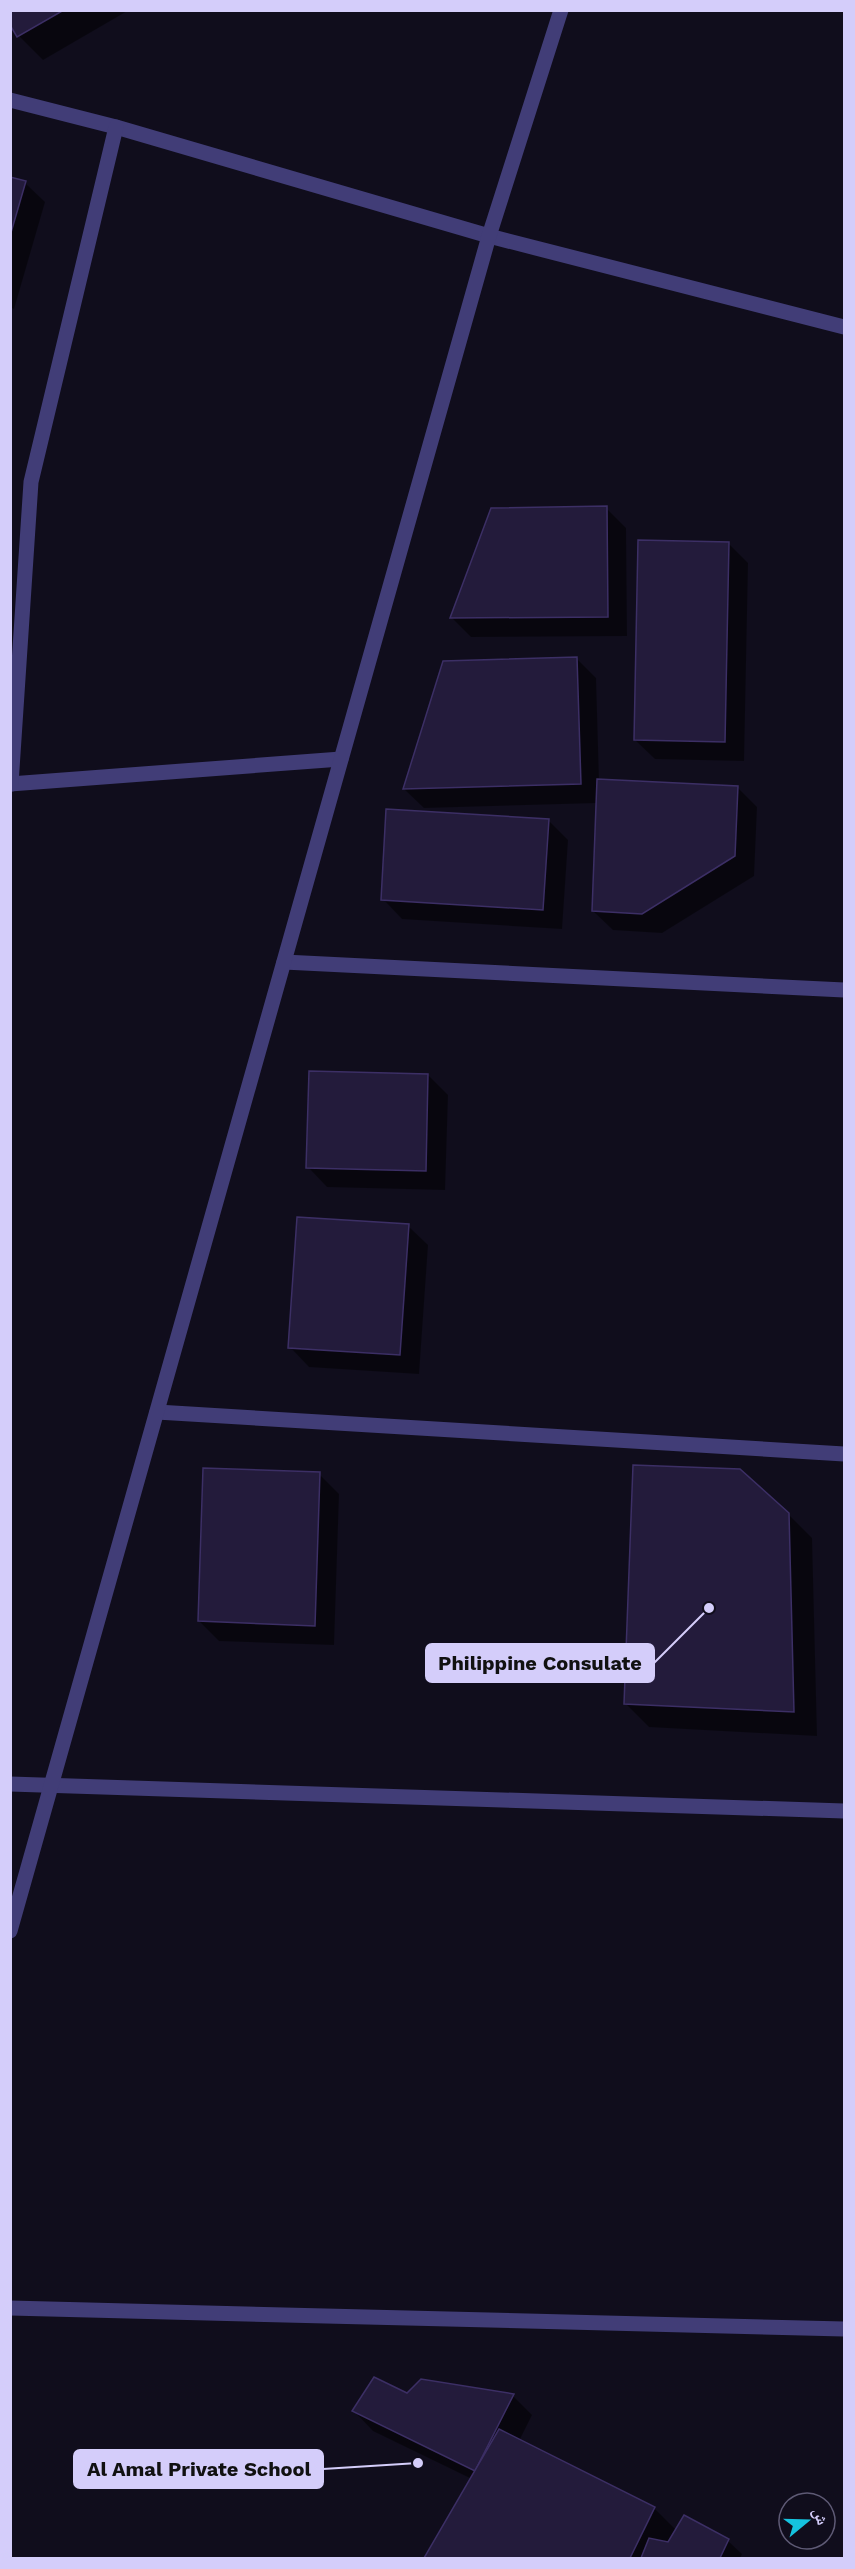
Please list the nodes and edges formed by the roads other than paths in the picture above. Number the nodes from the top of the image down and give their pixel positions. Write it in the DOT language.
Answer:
graph roads {
  1 [pos="561,10"];
  2 [pos="10,100"];
  3 [pos="116,127"];
  4 [pos="489,236"];
  5 [pos="844,327"];
  6 [pos="341,759"];
  7 [pos="11,784"];
  8 [pos="284,962"];
  9 [pos="844,990"];
  10 [pos="157,1412"];
  11 [pos="844,1454"];
  12 [pos="10,1784"];
  13 [pos="52,1785"];
  14 [pos="844,1811"];
  15 [pos="10,1931"];
  16 [pos="10,2308"];
  17 [pos="844,2329"];
  1 -- 4 [label="street"];
  2 -- 3 [label="street"];
  3 -- 4 [label="street"];
  3 -- 7 [label="street"];
  4 -- 5 [label="street"];
  4 -- 6 [label="street"];
  6 -- 7 [label="street"];
  6 -- 8 [label="street"];
  8 -- 9 [label="street"];
  8 -- 10 [label="street"];
  10 -- 11 [label="street"];
  10 -- 13 [label="street"];
  12 -- 13 [label="street"];
  13 -- 14 [label="street"];
  13 -- 15 [label="street"];
  16 -- 17 [label="street"];
}
